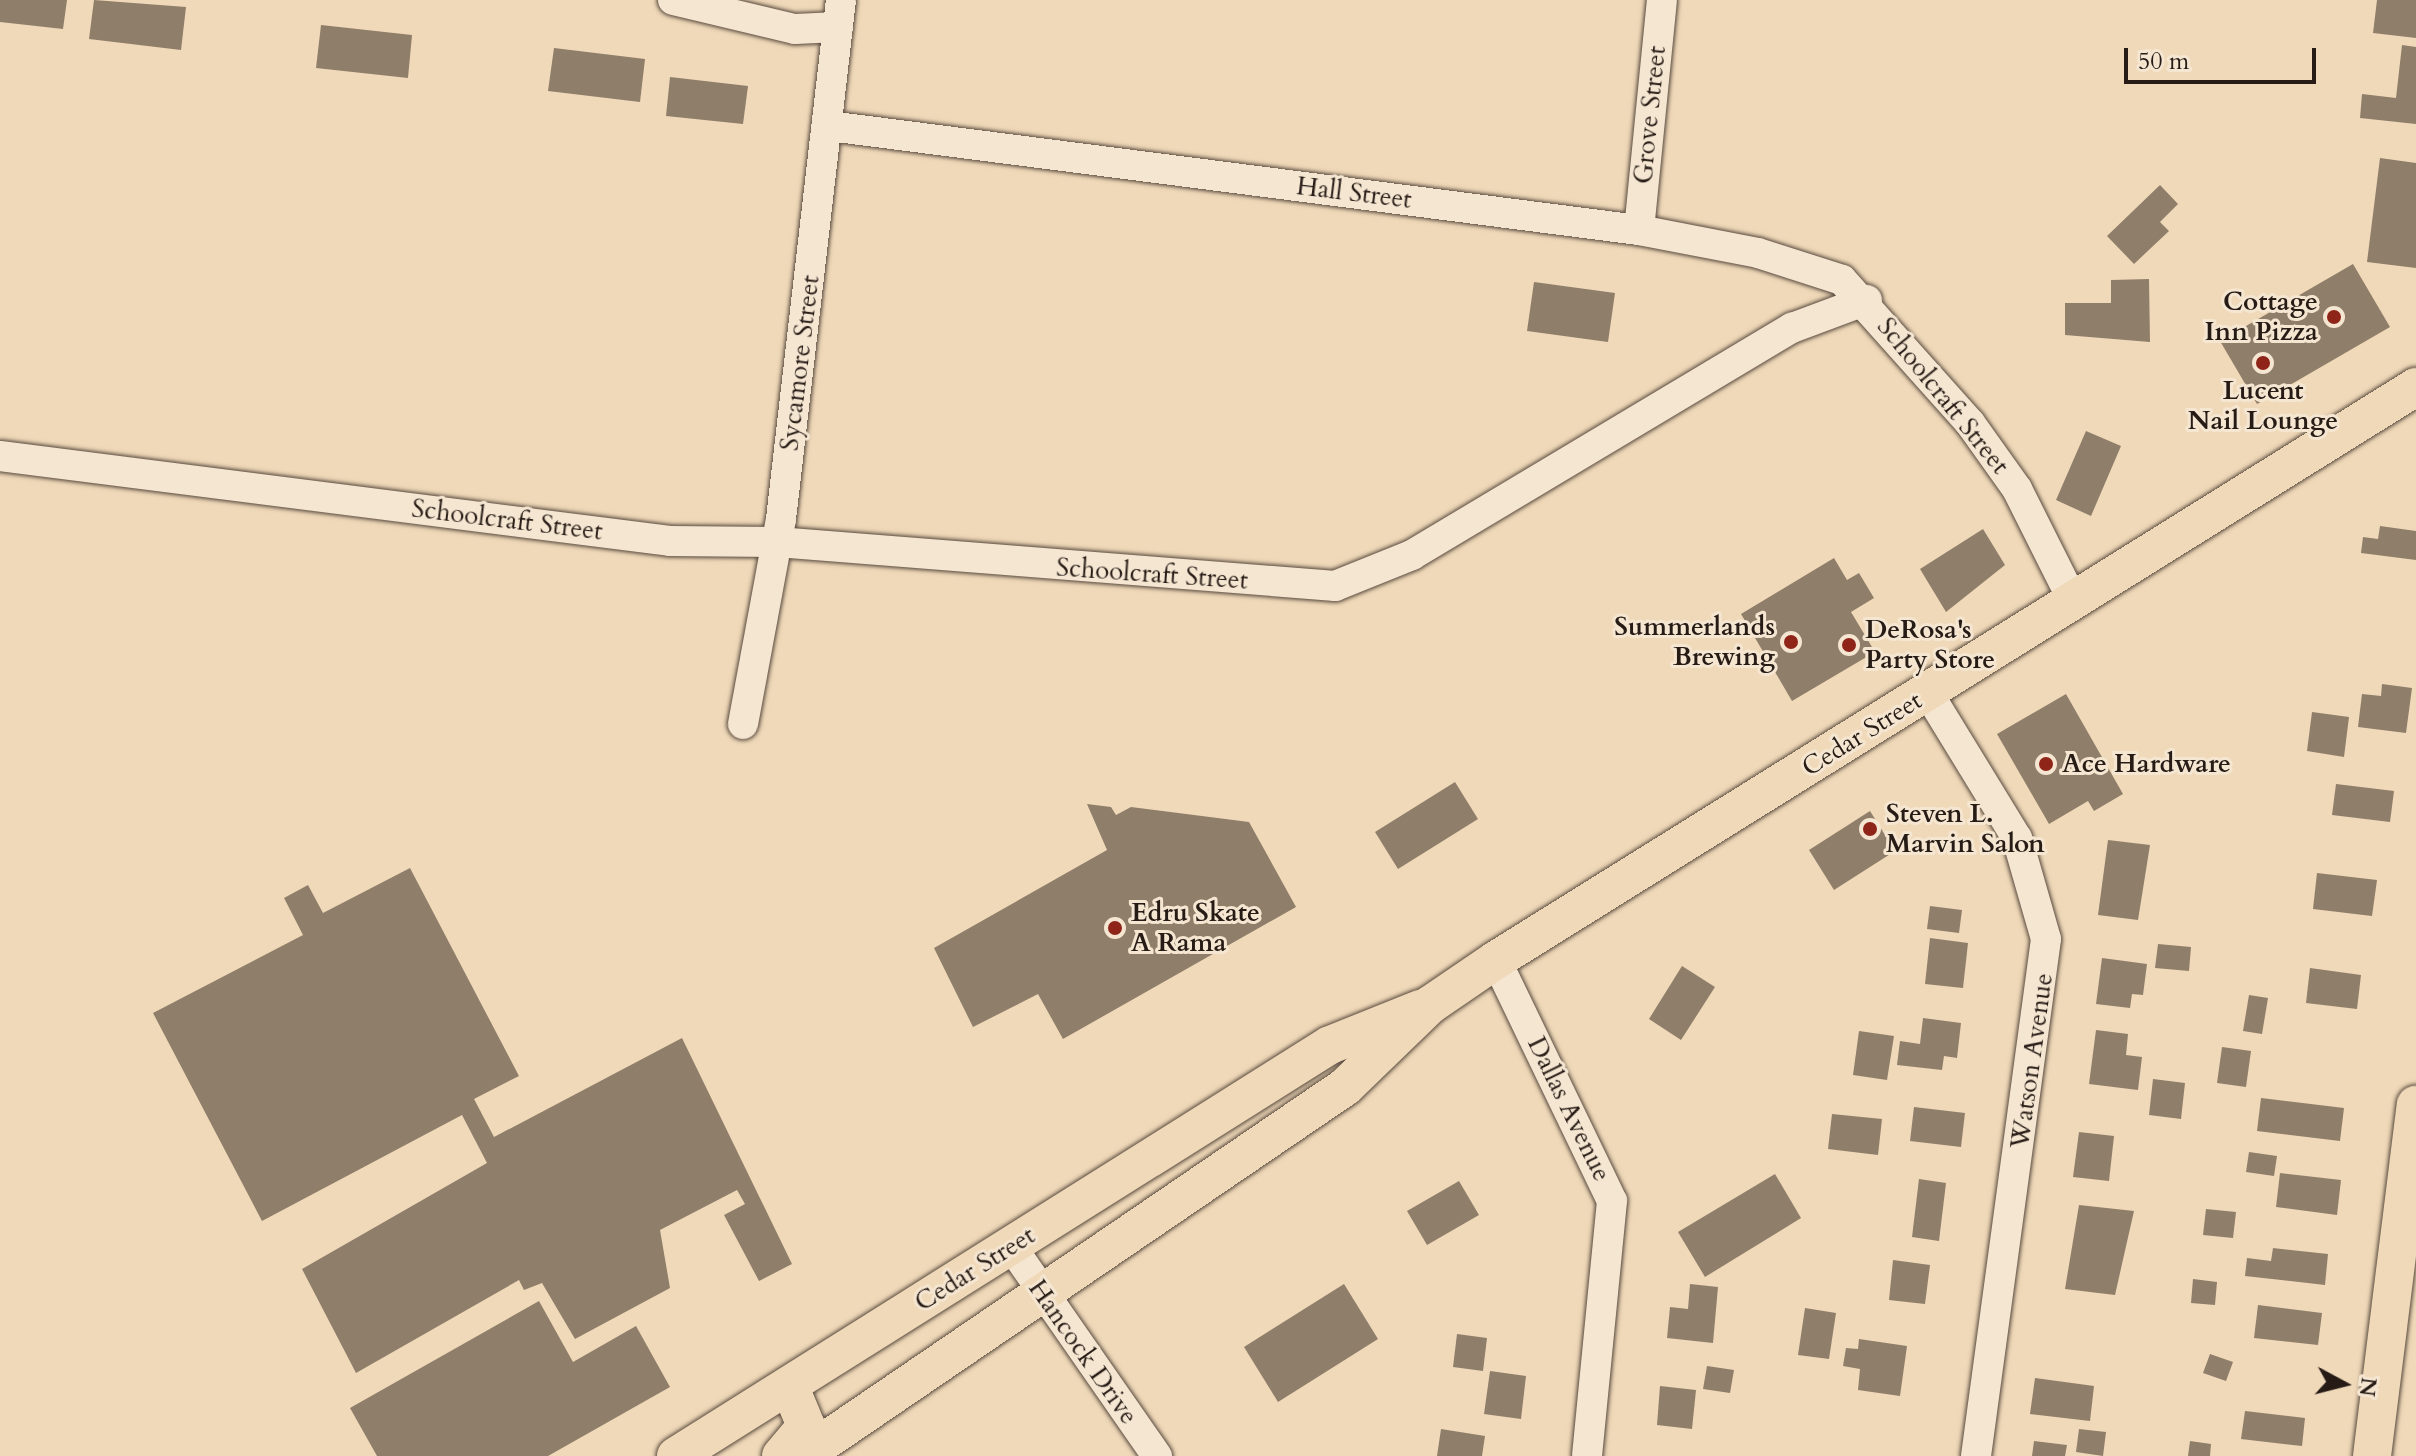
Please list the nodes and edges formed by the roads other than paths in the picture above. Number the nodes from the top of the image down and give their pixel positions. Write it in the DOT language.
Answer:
graph roads {
  1 [pos="673,0"];
  2 [pos="1662,0"];
  3 [pos="840,14"];
  4 [pos="829,126"];
  5 [pos="1639,230"];
  6 [pos="1867,300"];
  7 [pos="2416,387"];
  8 [pos="0,456"];
  9 [pos="777,542"];
  10 [pos="2074,603"];
  11 [pos="1928,693"];
  12 [pos="743,724"];
  13 [pos="1496,960"];
  14 [pos="1430,1005"];
  15 [pos="2416,1105"];
  16 [pos="1011,1246"];
  17 [pos="1040,1295"];
  18 [pos="789,1385"];
  19 [pos="676,1456"];
  20 [pos="781,1456"];
  21 [pos="803,1456"];
  22 [pos="1157,1456"];
  23 [pos="1587,1456"];
  24 [pos="1976,1456"];
  25 [pos="2372,1456"];
  1 -- 3 [label="street"];
  2 -- 5 [label="street, Grove Street"];
  3 -- 4 [label="street, Sycamore Street"];
  4 -- 5 [label="street, Hall Street"];
  4 -- 9 [label="street, Sycamore Street"];
  5 -- 6 [label="street, Hall Street"];
  6 -- 9 [label="street, Schoolcraft Street"];
  6 -- 10 [label="street, Schoolcraft Street"];
  7 -- 10 [label="main road, Cedar Street"];
  8 -- 9 [label="street, Schoolcraft Street"];
  9 -- 12 [label="street, Sycamore Street"];
  10 -- 11 [label="main road, Cedar Street"];
  11 -- 13 [label="main road, Cedar Street"];
  11 -- 24 [label="street, Watson Avenue"];
  13 -- 14 [label="main road, Cedar Street"];
  13 -- 23 [label="street, Dallas Avenue"];
  14 -- 16 [label="main road, Cedar Street"];
  14 -- 17 [label="main road"];
  15 -- 25 [label="main road"];
  16 -- 17 [label="street, Hancock Drive"];
  16 -- 18 [label="main road, Cedar Street"];
  17 -- 21 [label="main road"];
  17 -- 22 [label="street, Hancock Drive"];
  18 -- 19 [label="main road, Cedar Street"];
  18 -- 20 [label="main road"];
}
